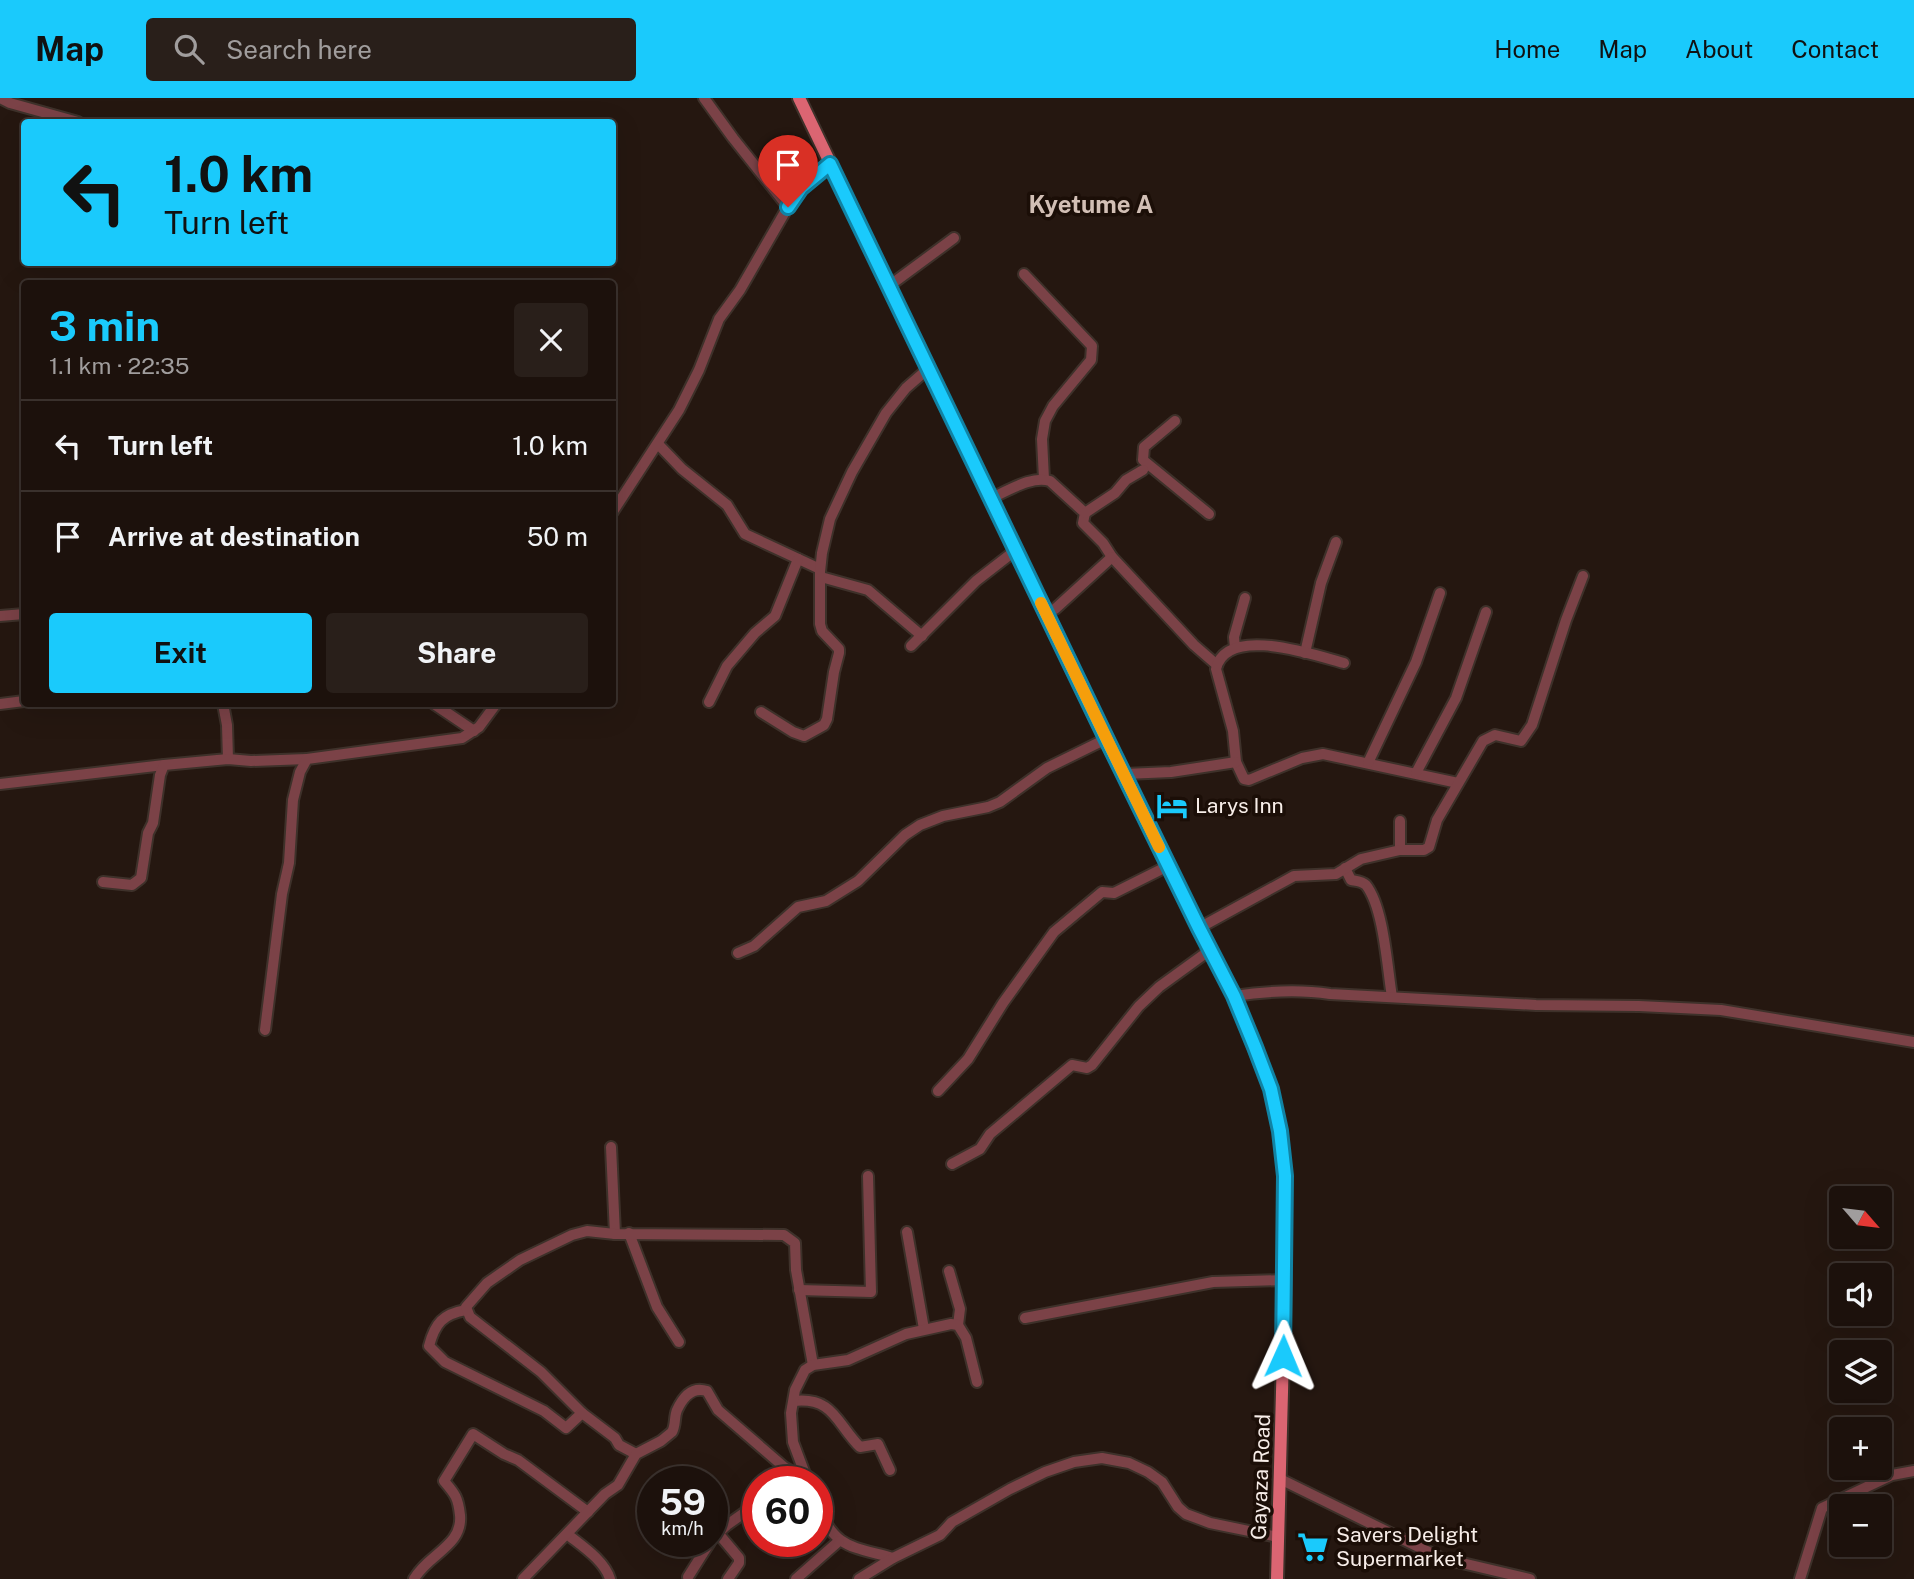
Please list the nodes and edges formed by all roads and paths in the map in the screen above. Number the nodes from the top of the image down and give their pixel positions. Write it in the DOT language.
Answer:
graph roads {
  1 [pos="0,98"];
  2 [pos="704,98"];
  3 [pos="799,98"];
  4 [pos="67,119"];
  5 [pos="830,164"];
  6 [pos="788,207"];
  7 [pos="954,237"];
  8 [pos="1024,274"];
  9 [pos="889,286"];
  10 [pos="929,368"];
  11 [pos="1175,421"];
  12 [pos="658,444"];
  13 [pos="1143,470"];
  14 [pos="1044,479"];
  15 [pos="991,498"];
  16 [pos="616,507"];
  17 [pos="1085,513"];
  18 [pos="1209,514"];
  19 [pos="1336,542"];
  20 [pos="1016,550"];
  21 [pos="1112,557"];
  22 [pos="797,559"];
  23 [pos="821,573"];
  24 [pos="1583,576"];
  25 [pos="1440,593"];
  26 [pos="1245,598"];
  27 [pos="1055,609"];
  28 [pos="1486,612"];
  29 [pos="21,614"];
  30 [pos="0,616"];
  31 [pos="922,636"];
  32 [pos="911,646"];
  33 [pos="1235,648"];
  34 [pos="1305,653"];
  35 [pos="1344,663"];
  36 [pos="1217,665"];
  37 [pos="21,702"];
  38 [pos="709,702"];
  39 [pos="0,705"];
  40 [pos="224,707"];
  41 [pos="438,707"];
  42 [pos="494,707"];
  43 [pos="761,712"];
  44 [pos="474,731"];
  45 [pos="1106,738"];
  46 [pos="228,759"];
  47 [pos="307,759"];
  48 [pos="1236,762"];
  49 [pos="1368,763"];
  50 [pos="164,765"];
  51 [pos="1125,774"];
  52 [pos="1416,774"];
  53 [pos="1458,783"];
  54 [pos="0,785"];
  55 [pos="1400,821"];
  56 [pos="1400,850"];
  57 [pos="1168,866"];
  58 [pos="1345,868"];
  59 [pos="103,882"];
  60 [pos="1199,928"];
  61 [pos="1210,950"];
  62 [pos="738,953"];
  63 [pos="1234,996"];
  64 [pos="1392,997"];
  65 [pos="265,1030"];
  66 [pos="1914,1042"];
  67 [pos="938,1091"];
  68 [pos="611,1147"];
  69 [pos="952,1164"];
  70 [pos="868,1176"];
  71 [pos="907,1232"];
  72 [pos="629,1233"];
  73 [pos="615,1234"];
  74 [pos="949,1271"];
  75 [pos="1285,1280"];
  76 [pos="799,1290"];
  77 [pos="466,1310"];
  78 [pos="1025,1318"];
  79 [pos="958,1325"];
  80 [pos="924,1329"];
  81 [pos="679,1342"];
  82 [pos="813,1365"];
  83 [pos="977,1382"];
  84 [pos="793,1401"];
  85 [pos="582,1413"];
  86 [pos="636,1454"];
  87 [pos="787,1466"];
  88 [pos="800,1466"];
  89 [pos="890,1470"];
  90 [pos="1914,1471"];
  91 [pos="1280,1479"];
  92 [pos="588,1512"];
  93 [pos="742,1515"];
  94 [pos="728,1526"];
  95 [pos="567,1534"];
  96 [pos="833,1534"];
  97 [pos="1278,1537"];
  98 [pos="839,1541"];
  99 [pos="728,1550"];
  100 [pos="701,1557"];
  101 [pos="893,1558"];
  102 [pos="1472,1573"];
  103 [pos="688,1577"];
  104 [pos="414,1579"];
  105 [pos="523,1579"];
  106 [pos="610,1579"];
  107 [pos="728,1579"];
  108 [pos="796,1579"];
  109 [pos="859,1579"];
  110 [pos="1277,1579"];
  111 [pos="1530,1579"];
  112 [pos="1800,1579"];
  1 -- 4 [label="street"];
  2 -- 6 [label="street"];
  3 -- 5 [label="main road, Gayaza Road"];
  5 -- 6 [label="street"];
  5 -- 9 [label="main road, Gayaza Road"];
  6 -- 12 [label="street"];
  7 -- 9 [label="street"];
  8 -- 14 [label="street"];
  9 -- 10 [label="main road, Gayaza Road"];
  10 -- 15 [label="main road, Gayaza Road"];
  10 -- 23 [label="street"];
  11 -- 18 [label="street"];
  12 -- 16 [label="street"];
  12 -- 22 [label="street"];
  13 -- 17 [label="street"];
  14 -- 15 [label="street"];
  14 -- 17 [label="street"];
  15 -- 20 [label="main road, Gayaza Road"];
  17 -- 21 [label="street"];
  19 -- 34 [label="street"];
  20 -- 31 [label="street"];
  20 -- 45 [label="main road, Gayaza Road"];
  21 -- 27 [label="street"];
  21 -- 36 [label="street"];
  22 -- 23 [label="street"];
  22 -- 38 [label="street"];
  23 -- 31 [label="street"];
  23 -- 43 [label="street"];
  24 -- 53 [label="street"];
  25 -- 49 [label="street"];
  26 -- 33 [label="street"];
  28 -- 52 [label="street"];
  29 -- 30 [label="street"];
  31 -- 32 [label="street"];
  33 -- 34 [label="street"];
  33 -- 36 [label="street"];
  34 -- 35 [label="street"];
  36 -- 48 [label="street"];
  37 -- 39 [label="street"];
  40 -- 46 [label="street"];
  41 -- 44 [label="street"];
  42 -- 44 [label="street"];
  44 -- 47 [label="street"];
  45 -- 51 [label="main road, Gayaza Road"];
  45 -- 62 [label="street"];
  46 -- 47 [label="street"];
  46 -- 50 [label="street"];
  47 -- 65 [label="street"];
  48 -- 49 [label="street"];
  48 -- 51 [label="street"];
  49 -- 52 [label="street"];
  50 -- 54 [label="street"];
  50 -- 59 [label="street"];
  51 -- 57 [label="main road, Gayaza Road"];
  52 -- 53 [label="street"];
  53 -- 56 [label="street"];
  55 -- 56 [label="street"];
  56 -- 58 [label="street"];
  57 -- 60 [label="main road, Gayaza Road"];
  57 -- 67 [label="street"];
  58 -- 60 [label="street"];
  58 -- 64 [label="street"];
  60 -- 61 [label="main road, Gayaza Road"];
  61 -- 63 [label="main road, Gayaza Road"];
  61 -- 69 [label="street"];
  63 -- 64 [label="street"];
  63 -- 75 [label="main road, Gayaza Road"];
  64 -- 66 [label="street"];
  68 -- 73 [label="street"];
  70 -- 76 [label="street"];
  71 -- 80 [label="street"];
  72 -- 73 [label="street"];
  72 -- 76 [label="street"];
  72 -- 81 [label="street"];
  73 -- 77 [label="street"];
  74 -- 79 [label="street"];
  75 -- 78 [label="street"];
  75 -- 91 [label="main road, Gayaza Road"];
  76 -- 82 [label="street"];
  77 -- 85 [label="street"];
  77 -- 85 [label="street"];
  79 -- 80 [label="street"];
  79 -- 83 [label="street"];
  80 -- 82 [label="street"];
  82 -- 84 [label="street"];
  84 -- 88 [label="street"];
  84 -- 89 [label="street"];
  85 -- 86 [label="street"];
  86 -- 87 [label="street"];
  86 -- 92 [label="street"];
  90 -- 112 [label="street"];
  91 -- 97 [label="main road, Gayaza Road"];
  91 -- 102 [label="street"];
  92 -- 95 [label="street"];
  92 -- 104 [label="street"];
  93 -- 94 [label="street"];
  95 -- 105 [label="street"];
  95 -- 106 [label="street"];
  96 -- 98 [label="street"];
  97 -- 101 [label="street"];
  97 -- 110 [label="main road, Gayaza Road"];
  98 -- 101 [label="street"];
  98 -- 108 [label="street"];
  99 -- 107 [label="street"];
  100 -- 103 [label="street"];
  101 -- 109 [label="street"];
  102 -- 111 [label="street"];
}
